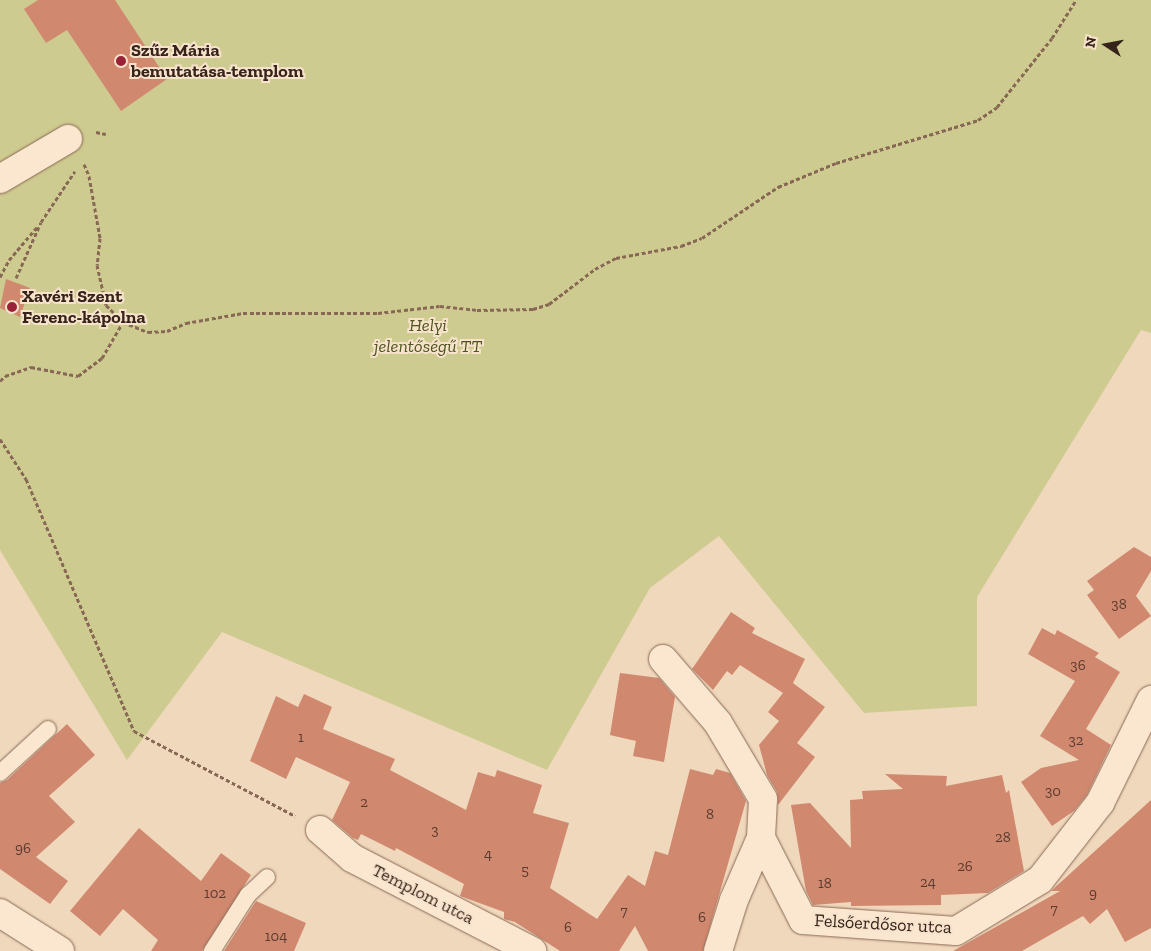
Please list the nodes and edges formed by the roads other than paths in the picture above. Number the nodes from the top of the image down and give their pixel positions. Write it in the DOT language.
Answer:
graph roads {
  1 [pos="68,139"];
  2 [pos="0,179"];
  3 [pos="663,659"];
  4 [pos="1151,700"];
  5 [pos="48,729"];
  6 [pos="0,772"];
  7 [pos="308,823"];
  8 [pos="761,838"];
  9 [pos="267,877"];
  10 [pos="0,912"];
  11 [pos="961,941"];
  12 [pos="60,951"];
  13 [pos="212,951"];
  14 [pos="532,951"];
  15 [pos="718,951"];
  1 -- 2 [label="street"];
  3 -- 8 [label="street"];
  4 -- 11 [label="street, Felsőerdősor utca"];
  5 -- 6 [label="lane"];
  7 -- 14 [label="street, Templom utca"];
  8 -- 11 [label="street, Felsőerdősor utca"];
  8 -- 15 [label="street"];
  9 -- 13 [label="lane"];
  10 -- 12 [label="street"];
}
